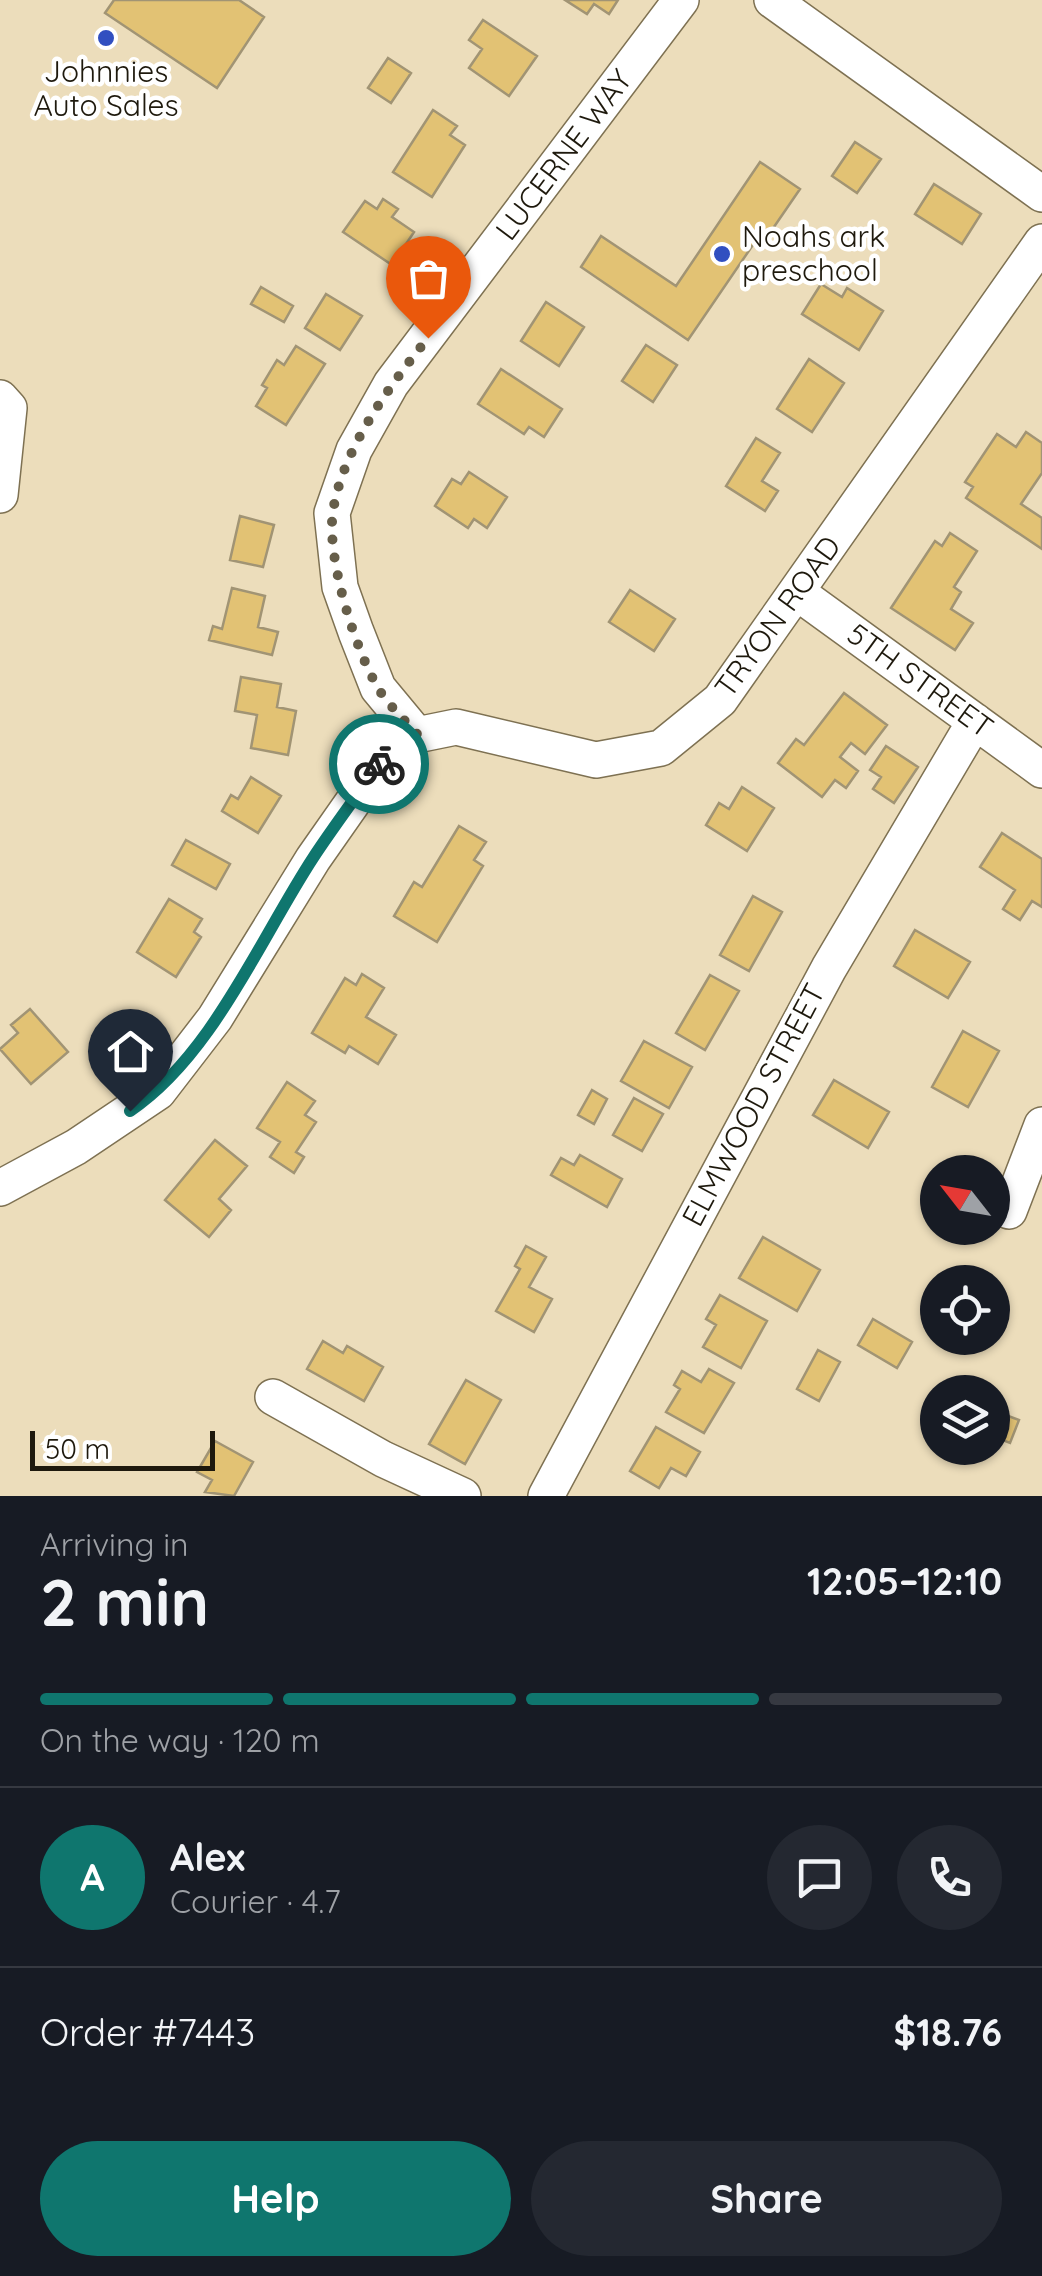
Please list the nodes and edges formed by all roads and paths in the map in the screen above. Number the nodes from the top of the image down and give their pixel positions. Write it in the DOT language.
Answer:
graph roads {
  1 [pos="680,0"];
  2 [pos="772,0"];
  3 [pos="1042,194"];
  4 [pos="1042,242"];
  5 [pos="0,398"];
  6 [pos="0,495"];
  7 [pos="798,593"];
  8 [pos="975,721"];
  9 [pos="418,735"];
  10 [pos="1042,770"];
  11 [pos="1042,1125"];
  12 [pos="0,1188"];
  13 [pos="1010,1208"];
  14 [pos="273,1397"];
  15 [pos="463,1496"];
  16 [pos="546,1496"];
  1 -- 9 [label="street, LUCERNE WAY"];
  2 -- 3 [label="street"];
  4 -- 7 [label="street, TRYON ROAD"];
  5 -- 6 [label="street"];
  7 -- 8 [label="street, 5TH STREET"];
  7 -- 9 [label="street, TRYON ROAD"];
  8 -- 10 [label="street, 5TH STREET"];
  8 -- 16 [label="street, ELMWOOD STREET"];
  9 -- 12 [label="street"];
  11 -- 13 [label="street"];
  14 -- 15 [label="street"];
}
